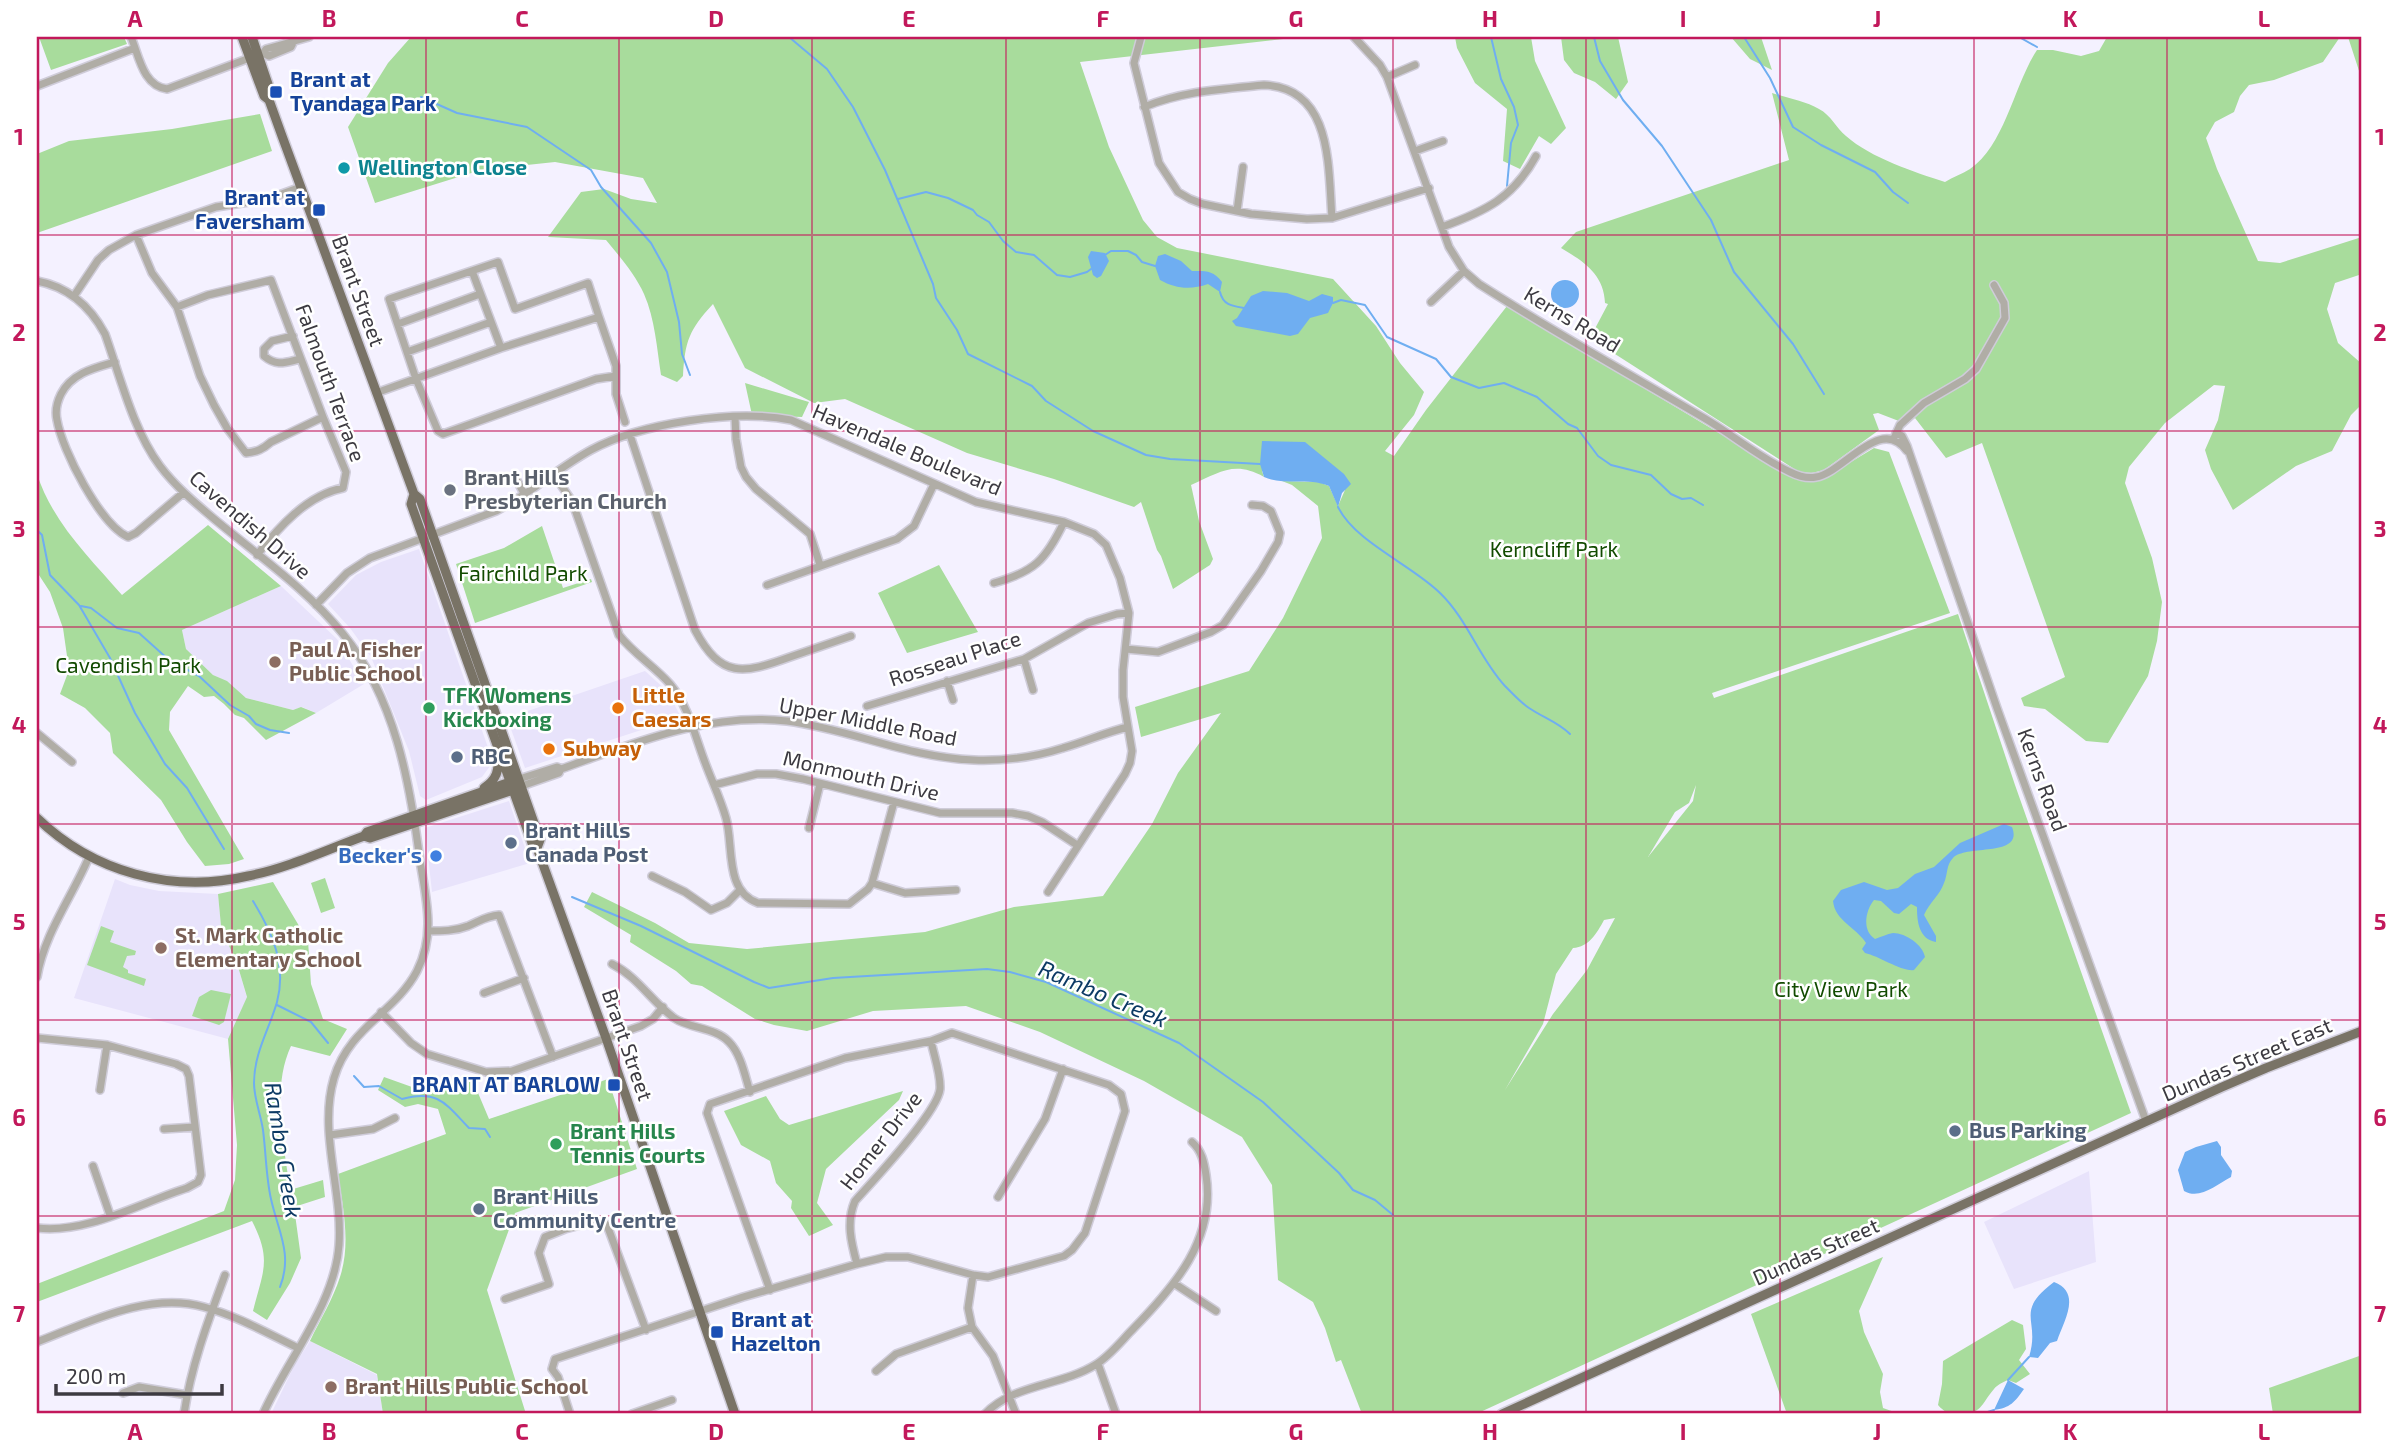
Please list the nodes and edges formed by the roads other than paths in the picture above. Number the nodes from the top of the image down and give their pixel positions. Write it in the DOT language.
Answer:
graph roads {
  1 [pos="131,37"];
  2 [pos="242,37"];
  3 [pos="251,37"];
  4 [pos="309,37"];
  5 [pos="1141,37"];
  6 [pos="1354,37"];
  7 [pos="135,48"];
  8 [pos="257,56"];
  9 [pos="1415,65"];
  10 [pos="1387,77"];
  11 [pos="37,86"];
  12 [pos="1144,107"];
  13 [pos="1443,141"];
  14 [pos="1415,151"];
  15 [pos="1536,156"];
  16 [pos="1243,167"];
  17 [pos="301,187"];
  18 [pos="1429,188"];
  19 [pos="1237,211"];
  20 [pos="1332,218"];
  21 [pos="1442,227"];
  22 [pos="136,234"];
  23 [pos="472,271"];
  24 [pos="1464,271"];
  25 [pos="37,281"];
  26 [pos="1994,285"];
  27 [pos="480,294"];
  28 [pos="74,296"];
  29 [pos="1431,302"];
  30 [pos="177,307"];
  31 [pos="599,317"];
  32 [pos="491,321"];
  33 [pos="398,324"];
  34 [pos="293,336"];
  35 [pos="501,348"];
  36 [pos="407,352"];
  37 [pos="300,359"];
  38 [pos="115,362"];
  39 [pos="616,376"];
  40 [pos="416,379"];
  41 [pos="376,393"];
  42 [pos="323,417"];
  43 [pos="735,417"];
  44 [pos="625,422"];
  45 [pos="630,435"];
  46 [pos="1895,436"];
  47 [pos="554,475"];
  48 [pos="516,479"];
  49 [pos="934,484"];
  50 [pos="183,493"];
  51 [pos="525,495"];
  52 [pos="1252,505"];
  53 [pos="1064,522"];
  54 [pos="428,536"];
  55 [pos="257,555"];
  56 [pos="820,565"];
  57 [pos="993,583"];
  58 [pos="767,585"];
  59 [pos="316,605"];
  60 [pos="1129,613"];
  61 [pos="851,636"];
  62 [pos="1126,649"];
  63 [pos="1024,659"];
  64 [pos="947,681"];
  65 [pos="1034,690"];
  66 [pos="953,700"];
  67 [pos="867,706"];
  68 [pos="692,726"];
  69 [pos="1128,727"];
  70 [pos="37,733"];
  71 [pos="498,745"];
  72 [pos="72,762"];
  73 [pos="516,784"];
  74 [pos="820,784"];
  75 [pos="714,785"];
  76 [pos="480,791"];
  77 [pos="894,802"];
  78 [pos="37,818"];
  79 [pos="415,819"];
  80 [pos="809,828"];
  81 [pos="1077,845"];
  82 [pos="89,857"];
  83 [pos="652,876"];
  84 [pos="872,883"];
  85 [pos="956,890"];
  86 [pos="739,891"];
  87 [pos="1048,892"];
  88 [pos="428,930"];
  89 [pos="37,936"];
  90 [pos="47,941"];
  91 [pos="612,964"];
  92 [pos="37,977"];
  93 [pos="524,978"];
  94 [pos="484,993"];
  95 [pos="663,1007"];
  96 [pos="381,1012"];
  97 [pos="2362,1031"];
  98 [pos="37,1038"];
  99 [pos="606,1038"];
  100 [pos="931,1041"];
  101 [pos="107,1045"];
  102 [pos="552,1058"];
  103 [pos="1063,1069"];
  104 [pos="100,1090"];
  105 [pos="750,1092"];
  106 [pos="395,1118"];
  107 [pos="2146,1121"];
  108 [pos="195,1127"];
  109 [pos="164,1129"];
  110 [pos="330,1135"];
  111 [pos="1192,1142"];
  112 [pos="93,1166"];
  113 [pos="998,1197"];
  114 [pos="110,1215"];
  115 [pos="37,1228"];
  116 [pos="857,1264"];
  117 [pos="225,1275"];
  118 [pos="973,1275"];
  119 [pos="1175,1284"];
  120 [pos="770,1290"];
  121 [pos="505,1299"];
  122 [pos="212,1310"];
  123 [pos="1216,1311"];
  124 [pos="701,1312"];
  125 [pos="972,1327"];
  126 [pos="646,1330"];
  127 [pos="37,1342"];
  128 [pos="298,1348"];
  129 [pos="1098,1364"];
  130 [pos="876,1371"];
  131 [pos="123,1393"];
  132 [pos="187,1395"];
  133 [pos="1010,1395"];
  134 [pos="672,1400"];
  135 [pos="184,1414"];
  136 [pos="263,1414"];
  137 [pos="570,1414"];
  138 [pos="632,1414"];
  139 [pos="735,1414"];
  140 [pos="985,1414"];
  141 [pos="1016,1414"];
  142 [pos="1116,1414"];
  143 [pos="1502,1414"];
  1 -- 7 [label="street"];
  2 -- 8 [label="main road, Brant Street"];
  3 -- 8 [label="main road, Brant Street"];
  4 -- 8 [label="street"];
  5 -- 12 [label="street"];
  6 -- 10 [label="street, Kerns Road"];
  7 -- 8 [label="street"];
  7 -- 11 [label="street"];
  8 -- 17 [label="main road, Brant Street"];
  9 -- 10 [label="street"];
  10 -- 14 [label="street, Kerns Road"];
  12 -- 19 [label="street"];
  12 -- 20 [label="street"];
  13 -- 14 [label="street"];
  14 -- 18 [label="street, Kerns Road"];
  15 -- 21 [label="street"];
  16 -- 19 [label="street"];
  17 -- 22 [label="street"];
  17 -- 41 [label="main road, Brant Street"];
  18 -- 20 [label="street"];
  18 -- 21 [label="street, Kerns Road"];
  19 -- 20 [label="street"];
  21 -- 24 [label="street, Kerns Road"];
  22 -- 28 [label="street"];
  22 -- 30 [label="street"];
  23 -- 27 [label="street"];
  23 -- 31 [label="street"];
  23 -- 33 [label="street"];
  24 -- 29 [label="street"];
  24 -- 46 [label="street, Kerns Road"];
  25 -- 28 [label="street, Cavendish Drive"];
  26 -- 46 [label="street"];
  27 -- 32 [label="street"];
  27 -- 33 [label="street"];
  28 -- 38 [label="street, Cavendish Drive"];
  30 -- 34 [label="street, Falmouth Terrace"];
  30 -- 42 [label="street"];
  31 -- 35 [label="street"];
  31 -- 39 [label="street"];
  32 -- 35 [label="street"];
  32 -- 36 [label="street"];
  33 -- 36 [label="street"];
  34 -- 37 [label="street, Falmouth Terrace"];
  34 -- 37 [label="street"];
  35 -- 40 [label="street"];
  36 -- 40 [label="street"];
  37 -- 42 [label="street, Falmouth Terrace"];
  38 -- 50 [label="street, Cavendish Drive"];
  38 -- 50 [label="street"];
  39 -- 40 [label="street"];
  39 -- 44 [label="street"];
  40 -- 41 [label="street"];
  41 -- 54 [label="main road, Brant Street"];
  42 -- 55 [label="street, Falmouth Terrace"];
  43 -- 45 [label="street, Havendale Boulevard"];
  43 -- 49 [label="street, Havendale Boulevard"];
  43 -- 56 [label="street"];
  45 -- 47 [label="street, Havendale Boulevard"];
  45 -- 61 [label="street"];
  46 -- 107 [label="street, Kerns Road"];
  47 -- 51 [label="street, Havendale Boulevard"];
  47 -- 68 [label="street"];
  48 -- 51 [label="street"];
  49 -- 53 [label="street, Havendale Boulevard"];
  49 -- 56 [label="street"];
  50 -- 55 [label="street, Cavendish Drive"];
  51 -- 54 [label="street, Havendale Boulevard"];
  52 -- 62 [label="street"];
  53 -- 57 [label="street"];
  53 -- 60 [label="street, Havendale Boulevard"];
  54 -- 59 [label="street, Havendale Boulevard"];
  54 -- 71 [label="main road, Brant Street"];
  54 -- 73 [label="main road, Brant Street"];
  55 -- 59 [label="street, Cavendish Drive"];
  56 -- 58 [label="street"];
  59 -- 79 [label="street, Cavendish Drive"];
  60 -- 62 [label="street, Havendale Boulevard"];
  60 -- 63 [label="street, Rosseau Place"];
  62 -- 69 [label="street, Havendale Boulevard"];
  63 -- 64 [label="street, Rosseau Place"];
  63 -- 65 [label="street"];
  64 -- 66 [label="street"];
  64 -- 67 [label="street, Rosseau Place"];
  68 -- 69 [label="street, Upper Middle Road"];
  68 -- 73 [label="street, Upper Middle Road"];
  68 -- 75 [label="street"];
  69 -- 81 [label="street, Havendale Boulevard"];
  70 -- 72 [label="street"];
  71 -- 73 [label="main road, Brant Street"];
  71 -- 76 [label="main road"];
  73 -- 76 [label="main road, Upper Middle Road"];
  73 -- 79 [label="main road, Upper Middle Road"];
  73 -- 99 [label="main road, Brant Street"];
  74 -- 75 [label="street, Monmouth Drive"];
  74 -- 77 [label="street, Monmouth Drive"];
  74 -- 80 [label="street"];
  75 -- 86 [label="street"];
  76 -- 79 [label="main road, Upper Middle Road"];
  77 -- 81 [label="street, Monmouth Drive"];
  77 -- 84 [label="street"];
  78 -- 82 [label="main road, Upper Middle Road"];
  79 -- 82 [label="main road, Upper Middle Road"];
  79 -- 88 [label="street, Cavendish Drive"];
  81 -- 87 [label="street, Havendale Boulevard"];
  82 -- 90 [label="street"];
  83 -- 86 [label="street"];
  84 -- 85 [label="street"];
  84 -- 86 [label="street"];
  88 -- 93 [label="street"];
  88 -- 96 [label="street, Cavendish Drive"];
  89 -- 90 [label="street"];
  90 -- 92 [label="street"];
  91 -- 95 [label="street"];
  93 -- 94 [label="street"];
  93 -- 102 [label="street"];
  95 -- 99 [label="street"];
  95 -- 105 [label="street"];
  96 -- 102 [label="street"];
  96 -- 110 [label="street, Cavendish Drive"];
  97 -- 107 [label="main road, Dundas Street East"];
  98 -- 101 [label="street"];
  99 -- 102 [label="street"];
  99 -- 124 [label="main road, Brant Street"];
  100 -- 103 [label="street"];
  100 -- 105 [label="street"];
  100 -- 116 [label="street, Homer Drive"];
  101 -- 104 [label="street"];
  101 -- 108 [label="street"];
  103 -- 113 [label="street"];
  103 -- 118 [label="street"];
  105 -- 120 [label="street"];
  106 -- 110 [label="street"];
  107 -- 143 [label="main road, Dundas Street"];
  108 -- 109 [label="street"];
  108 -- 114 [label="street"];
  110 -- 128 [label="street, Cavendish Drive"];
  111 -- 119 [label="street"];
  112 -- 114 [label="street"];
  114 -- 115 [label="street"];
  116 -- 118 [label="street"];
  116 -- 120 [label="street"];
  117 -- 122 [label="street"];
  118 -- 125 [label="street"];
  119 -- 123 [label="street"];
  119 -- 129 [label="street"];
  120 -- 124 [label="street"];
  121 -- 126 [label="street"];
  122 -- 127 [label="street"];
  122 -- 128 [label="street"];
  122 -- 132 [label="street"];
  124 -- 126 [label="street"];
  124 -- 139 [label="main road, Brant Street"];
  125 -- 130 [label="street"];
  125 -- 133 [label="street"];
  126 -- 137 [label="street"];
  128 -- 136 [label="street, Cavendish Drive"];
  129 -- 133 [label="street"];
  129 -- 142 [label="street"];
  131 -- 132 [label="street"];
  132 -- 135 [label="street"];
  133 -- 140 [label="street"];
  133 -- 141 [label="street"];
  134 -- 138 [label="street"];
}
